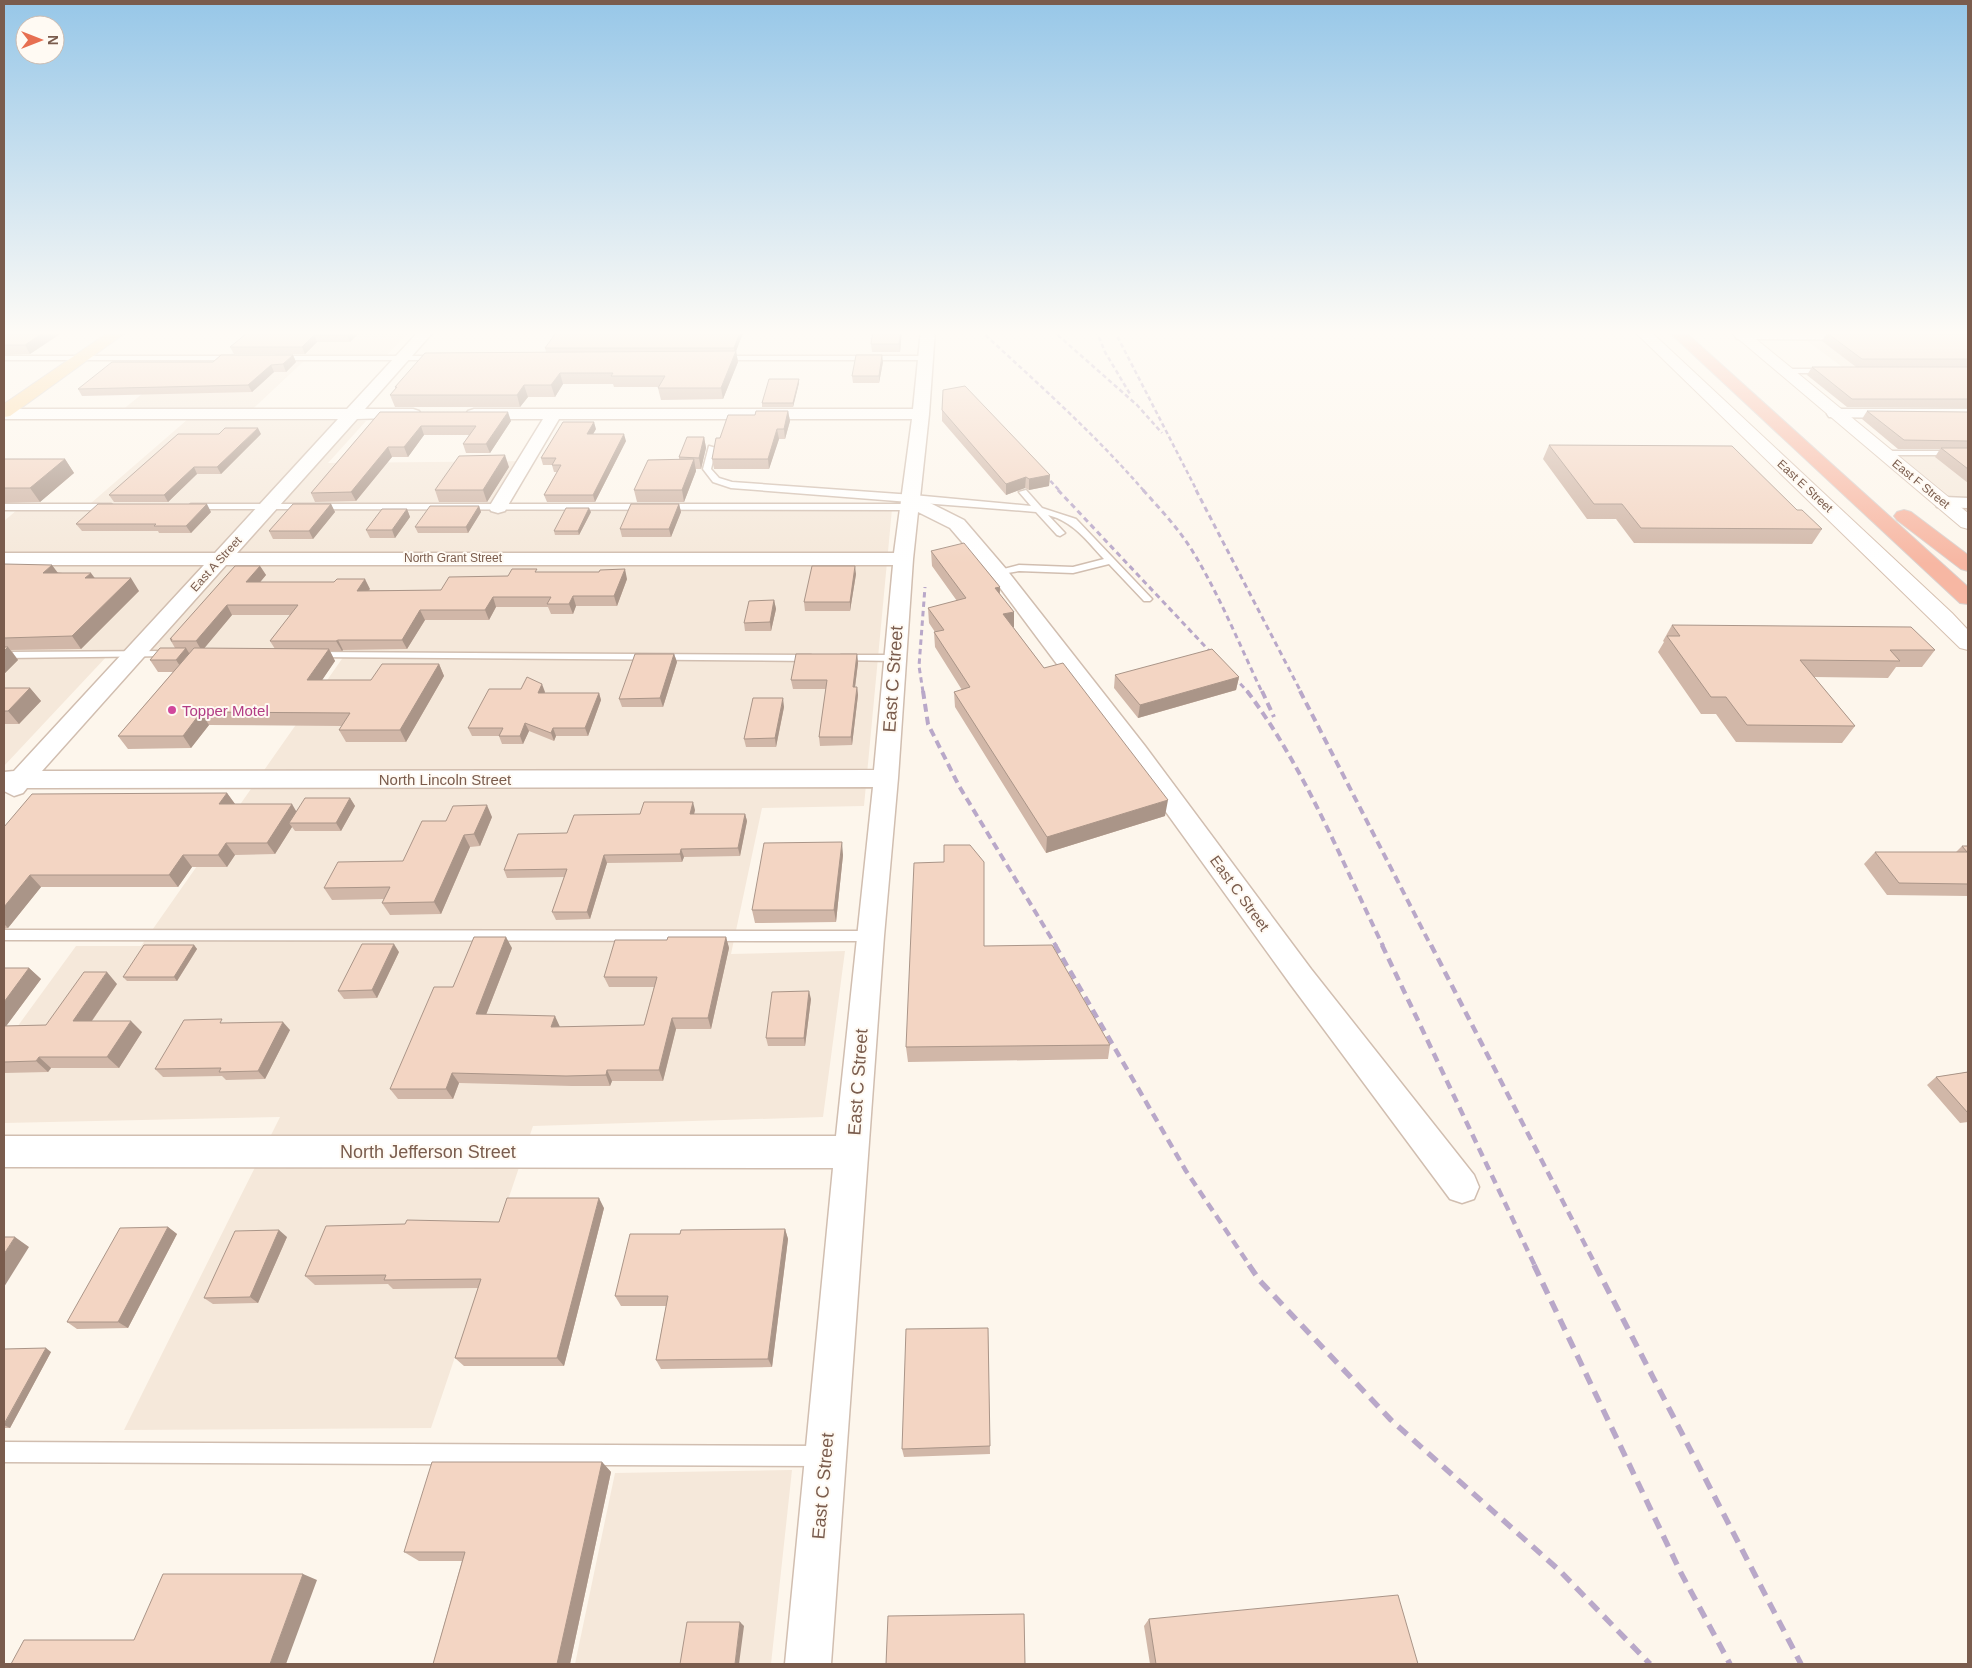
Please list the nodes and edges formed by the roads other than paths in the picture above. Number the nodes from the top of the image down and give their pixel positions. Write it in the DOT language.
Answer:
graph roads {
  1 [pos="358,408"];
  2 [pos="922,408"];
  3 [pos="1722,408"];
  4 [pos="1767,408"];
  5 [pos="1782,408"];
  6 [pos="1828,408"];
  7 [pos="4,413"];
  8 [pos="429,414"];
  9 [pos="458,414"];
  10 [pos="554,414"];
  11 [pos="921,414"];
  12 [pos="1835,414"];
  13 [pos="1968,414"];
  14 [pos="352,415"];
  15 [pos="712,448"];
  16 [pos="1882,453"];
  17 [pos="1968,453"];
  18 [pos="1868,484"];
  19 [pos="1023,492"];
  20 [pos="909,502"];
  21 [pos="1944,503"];
  22 [pos="1968,503"];
  23 [pos="4,507"];
  24 [pos="121,507"];
  25 [pos="180,507"];
  26 [pos="268,507"];
  27 [pos="498,507"];
  28 [pos="1040,511"];
  29 [pos="1891,512"];
  30 [pos="1968,523"];
  31 [pos="1060,534"];
  32 [pos="222,558"];
  33 [pos="4,559"];
  34 [pos="903,559"];
  35 [pos="1109,561"];
  36 [pos="1968,565"];
  37 [pos="1968,572"];
  38 [pos="999,573"];
  39 [pos="1968,598"];
  40 [pos="1147,599"];
  41 [pos="1968,611"];
  42 [pos="1968,643"];
  43 [pos="134,654"];
  44 [pos="184,654"];
  45 [pos="4,655"];
  46 [pos="302,655"];
  47 [pos="895,658"];
  48 [pos="886,778"];
  49 [pos="12,780"];
  50 [pos="4,798"];
  51 [pos="4,935"];
  52 [pos="870,936"];
  53 [pos="4,1152"];
  54 [pos="853,1152"];
  55 [pos="1462,1187"];
  56 [pos="4,1452"];
  57 [pos="825,1456"];
  58 [pos="808,1664"];
  1 -- 14 [label="street, East A Street"];
  2 -- 11 [label="street, East C Street"];
  3 -- 42 [label="main road, East E Street"];
  4 -- 29 [label="highway"];
  5 -- 18 [label="highway"];
  6 -- 12 [label="main road, East F Street"];
  7 -- 14 [label="street"];
  8 -- 14 [label="street"];
  9 -- 10 [label="street"];
  10 -- 11 [label="street"];
  10 -- 27 [label="street"];
  11 -- 20 [label="street, East C Street"];
  12 -- 13 [label="street"];
  12 -- 16 [label="main road, East F Street"];
  14 -- 26 [label="street, East A Street"];
  15 -- 20 [label="lane"];
  16 -- 17 [label="lane"];
  16 -- 21 [label="main road, East F Street"];
  19 -- 28 [label="lane"];
  20 -- 27 [label="lane"];
  20 -- 28 [label="lane"];
  20 -- 34 [label="street, East C Street"];
  20 -- 38 [label="street, East C Street"];
  21 -- 22 [label="street"];
  21 -- 30 [label="main road, East F Street"];
  23 -- 24 [label="lane"];
  25 -- 26 [label="lane"];
  26 -- 27 [label="lane"];
  26 -- 32 [label="street, East A Street"];
  28 -- 31 [label="lane"];
  28 -- 35 [label="lane"];
  29 -- 36 [label="highway"];
  29 -- 37 [label="highway"];
  29 -- 39 [label="highway"];
  29 -- 41 [label="highway"];
  32 -- 33 [label="street, North Grant Street"];
  32 -- 34 [label="street, North Grant Street"];
  32 -- 43 [label="street, East A Street"];
  34 -- 47 [label="street, East C Street"];
  35 -- 38 [label="lane"];
  35 -- 40 [label="lane"];
  38 -- 55 [label="street, East C Street"];
  43 -- 44 [label="lane"];
  43 -- 45 [label="lane"];
  43 -- 49 [label="street, East A Street"];
  46 -- 47 [label="lane"];
  47 -- 48 [label="street, East C Street"];
  48 -- 49 [label="street, North Lincoln Street"];
  48 -- 52 [label="street, East C Street"];
  49 -- 50 [label="street, East A Street"];
  51 -- 52 [label="lane"];
  52 -- 54 [label="street, East C Street"];
  53 -- 54 [label="street, North Jefferson Street"];
  54 -- 57 [label="street, East C Street"];
  56 -- 57 [label="lane"];
  57 -- 58 [label="street, East C Street"];
}
